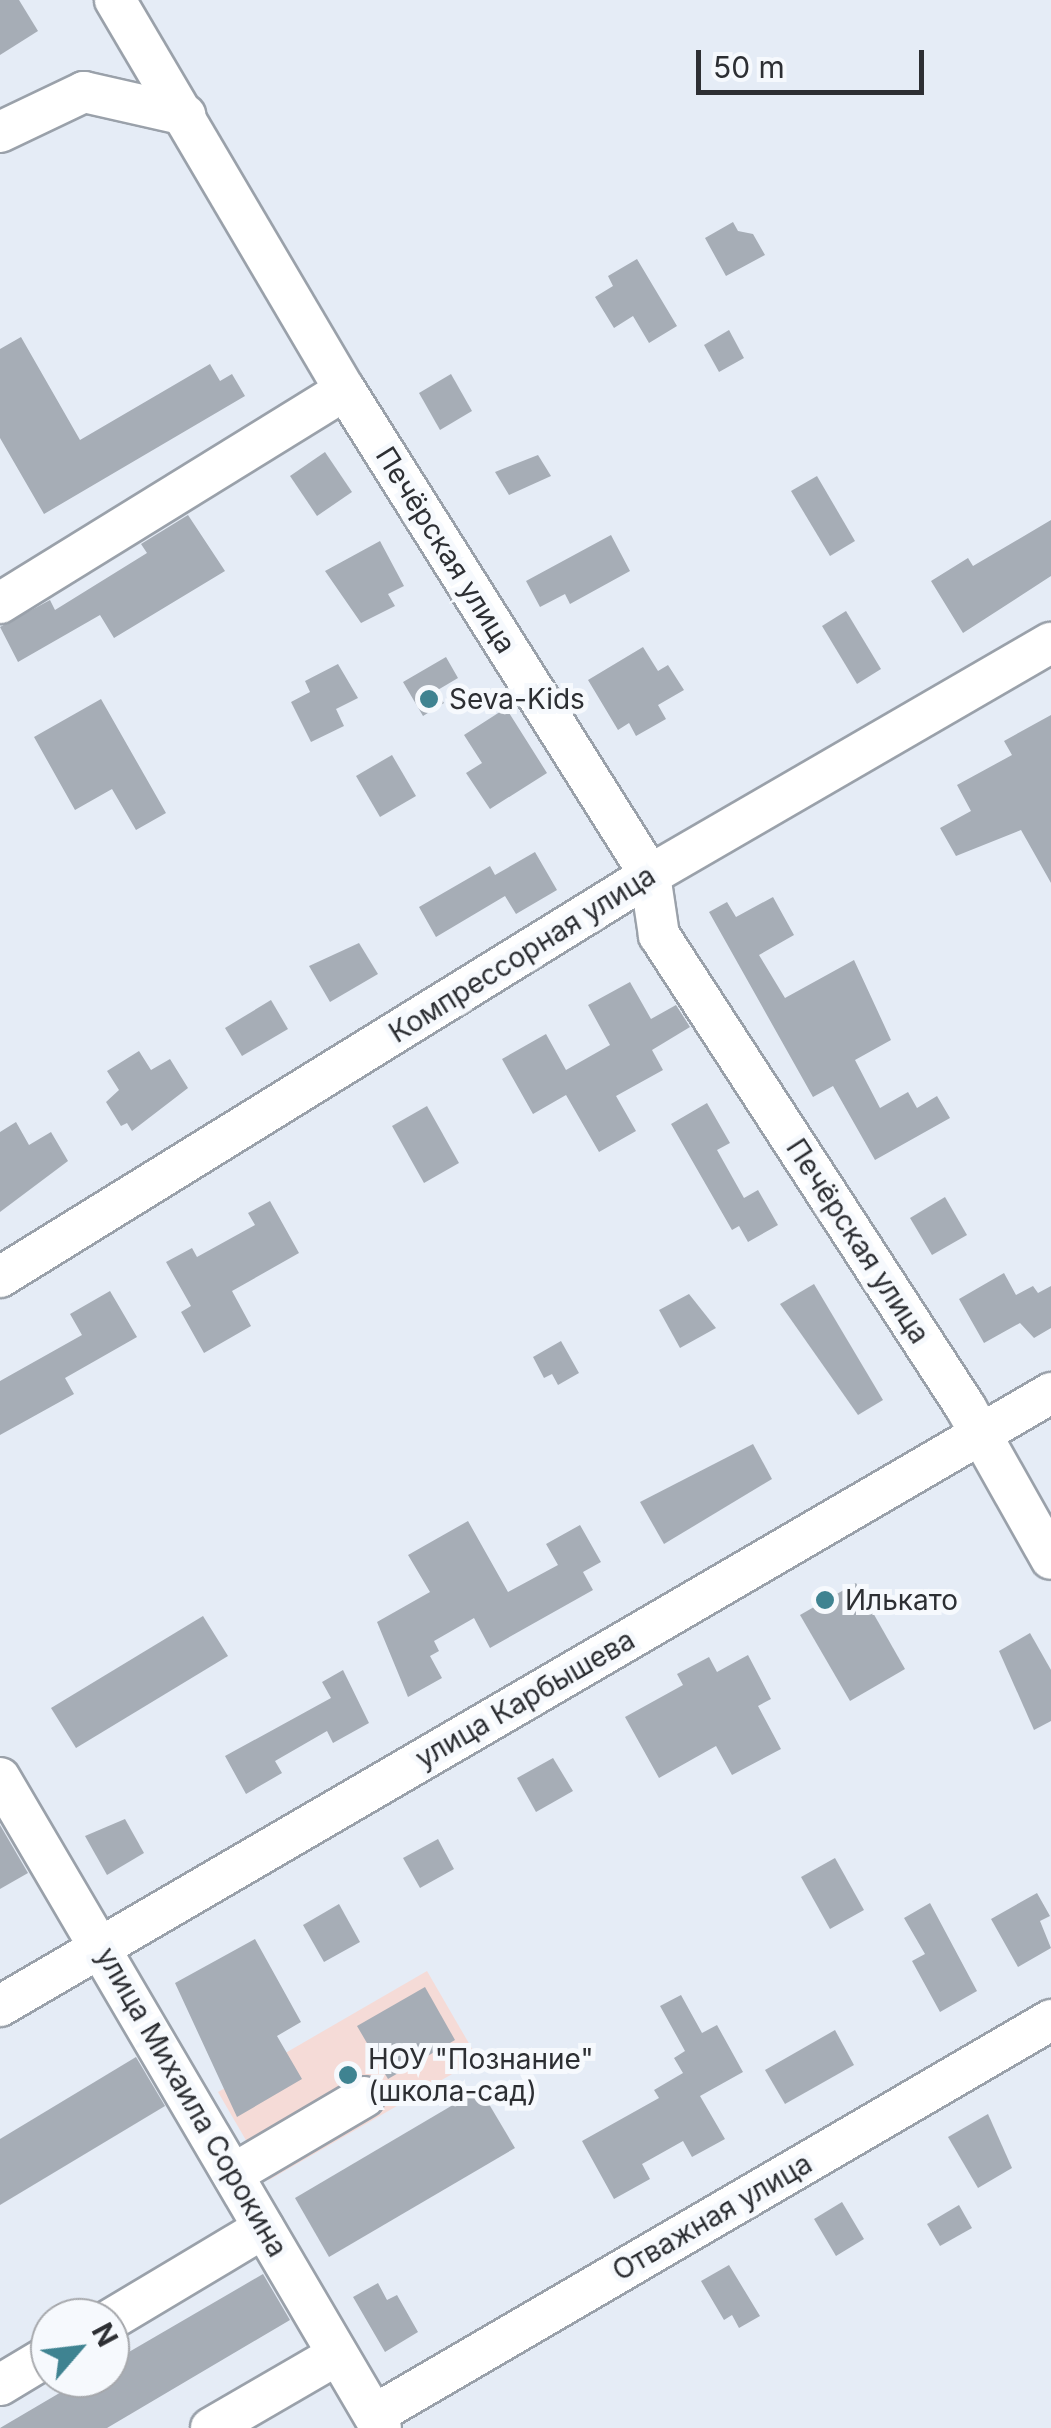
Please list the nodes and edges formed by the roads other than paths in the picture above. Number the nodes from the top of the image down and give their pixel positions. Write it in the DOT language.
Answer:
graph roads {
  1 [pos="115,0"];
  2 [pos="186,115"];
  3 [pos="0,132"];
  4 [pos="345,390"];
  5 [pos="0,604"];
  6 [pos="1051,643"];
  7 [pos="650,875"];
  8 [pos="0,1277"];
  9 [pos="1051,1393"];
  10 [pos="978,1435"];
  11 [pos="1051,1559"];
  12 [pos="0,1778"];
  13 [pos="101,1945"];
  14 [pos="0,2006"];
  15 [pos="1051,2020"];
  16 [pos="364,2097"];
  17 [pos="233,2174"];
  18 [pos="264,2228"];
  19 [pos="130,2308"];
  20 [pos="337,2354"];
  21 [pos="30,2368"];
  22 [pos="0,2385"];
  23 [pos="377,2422"];
  24 [pos="211,2428"];
  1 -- 2 [label="street, Печёрская улица"];
  2 -- 3 [label="street"];
  2 -- 4 [label="street, Печёрская улица"];
  4 -- 5 [label="street"];
  4 -- 7 [label="street, Печёрская улица"];
  6 -- 7 [label="street, Компрессорная улица"];
  7 -- 8 [label="street, Компрессорная улица"];
  7 -- 10 [label="street, Печёрская улица"];
  9 -- 10 [label="street, улица Карбышева"];
  10 -- 11 [label="street, Печёрская улица"];
  10 -- 13 [label="street, улица Карбышева"];
  12 -- 13 [label="street, улица Михаила Сорокина"];
  13 -- 14 [label="street, улица Карбышева"];
  13 -- 17 [label="street, улица Михаила Сорокина"];
  15 -- 23 [label="street, Отважная улица"];
  16 -- 17 [label="street"];
  17 -- 18 [label="street, улица Михаила Сорокина"];
  18 -- 19 [label="street"];
  18 -- 20 [label="street, улица Михаила Сорокина"];
  20 -- 23 [label="street, улица Михаила Сорокина"];
  20 -- 24 [label="street"];
  21 -- 22 [label="street"];
}
